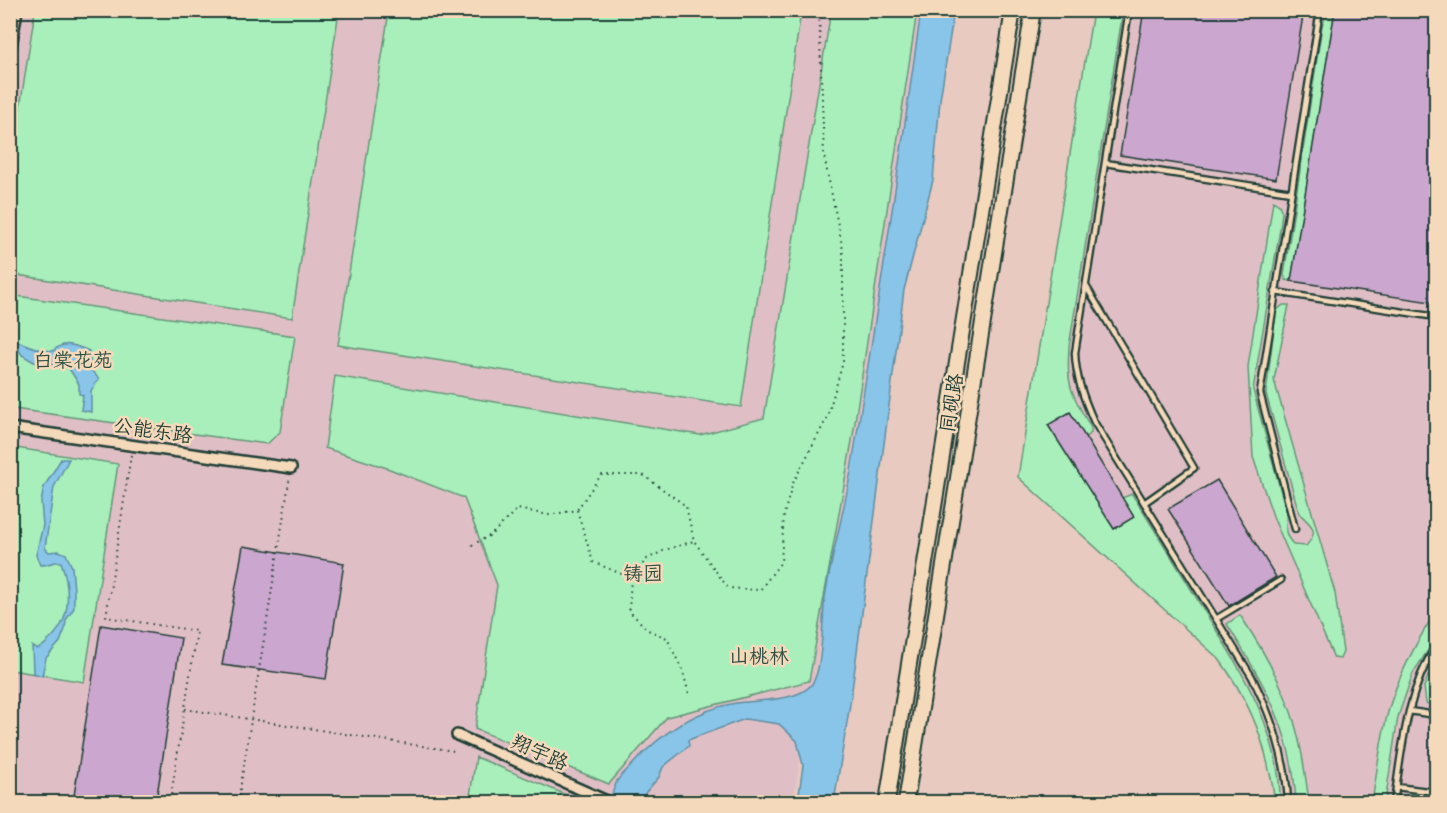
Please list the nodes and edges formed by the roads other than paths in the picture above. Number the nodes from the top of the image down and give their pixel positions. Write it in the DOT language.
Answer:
graph roads {
  1 [pos="17,10"];
  2 [pos="1013,10"];
  3 [pos="1034,10"];
  4 [pos="1130,10"];
  5 [pos="1320,10"];
  6 [pos="10,53"];
  7 [pos="1105,163"];
  8 [pos="1291,192"];
  9 [pos="1086,286"];
  10 [pos="1275,292"];
  11 [pos="1437,316"];
  12 [pos="10,428"];
  13 [pos="291,468"];
  14 [pos="1144,503"];
  15 [pos="1295,529"];
  16 [pos="1281,580"];
  17 [pos="1216,619"];
  18 [pos="1437,646"];
  19 [pos="1409,711"];
  20 [pos="1437,715"];
  21 [pos="457,735"];
  22 [pos="1396,787"];
  23 [pos="1437,792"];
  24 [pos="609,802"];
  25 [pos="887,802"];
  26 [pos="906,802"];
  27 [pos="1288,802"];
  28 [pos="1394,802"];
  1 -- 6 [label="street"];
  2 -- 25 [label="main road, 同砚路"];
  3 -- 26 [label="main road, 同砚路"];
  4 -- 7 [label="lane"];
  5 -- 8 [label="lane"];
  7 -- 8 [label="lane"];
  7 -- 9 [label="lane"];
  8 -- 10 [label="lane"];
  9 -- 14 [label="lane"];
  9 -- 14 [label="lane"];
  10 -- 11 [label="lane"];
  10 -- 15 [label="lane"];
  12 -- 13 [label="street, 公能东路"];
  14 -- 17 [label="lane"];
  16 -- 17 [label="lane"];
  17 -- 27 [label="lane"];
  18 -- 19 [label="lane"];
  19 -- 20 [label="lane"];
  19 -- 22 [label="lane"];
  21 -- 24 [label="street, 翔宇路"];
  22 -- 23 [label="lane"];
  22 -- 28 [label="lane"];
}
